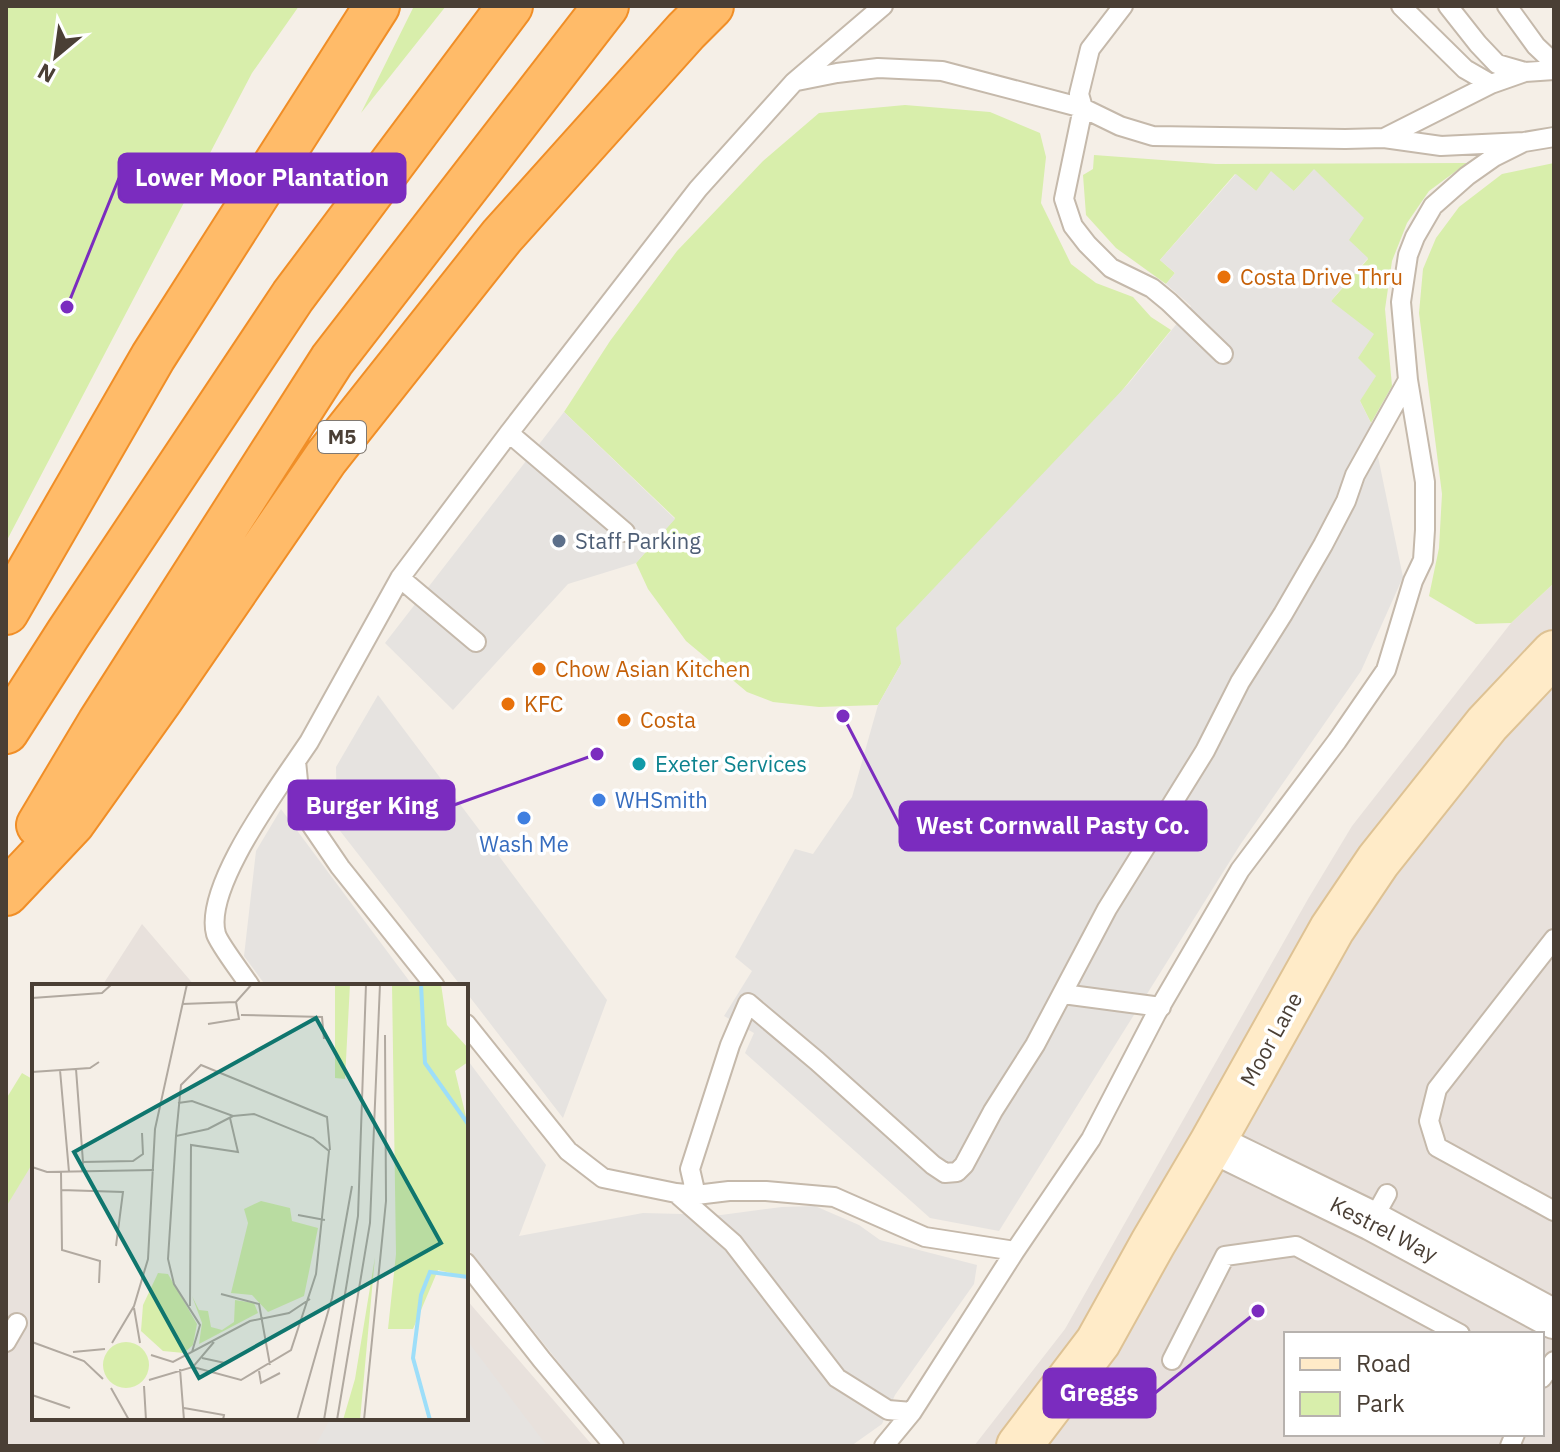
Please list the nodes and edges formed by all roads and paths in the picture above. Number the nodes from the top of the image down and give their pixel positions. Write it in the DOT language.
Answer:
graph roads {
  1 [pos="377,6"];
  2 [pos="510,6"];
  3 [pos="606,6"];
  4 [pos="711,6"];
  5 [pos="883,6"];
  6 [pos="1123,6"];
  7 [pos="1401,6"];
  8 [pos="1448,6"];
  9 [pos="1507,6"];
  10 [pos="1554,63"];
  11 [pos="1554,70"];
  12 [pos="1525,72"];
  13 [pos="794,82"];
  14 [pos="1491,84"];
  15 [pos="1083,108"];
  16 [pos="1554,137"];
  17 [pos="1384,138"];
  18 [pos="1524,142"];
  19 [pos="1223,354"];
  20 [pos="1408,380"];
  21 [pos="509,433"];
  22 [pos="625,532"];
  23 [pos="400,578"];
  24 [pos="6,612"];
  25 [pos="476,642"];
  26 [pos="1554,653"];
  27 [pos="6,731"];
  28 [pos="296,761"];
  29 [pos="6,880"];
  30 [pos="6,893"];
  31 [pos="1554,939"];
  32 [pos="249,984"];
  33 [pos="433,984"];
  34 [pos="1063,994"];
  35 [pos="1161,1007"];
  36 [pos="468,1026"];
  37 [pos="1212,1143"];
  38 [pos="676,1193"];
  39 [pos="696,1195"];
  40 [pos="1554,1211"];
  41 [pos="1015,1251"];
  42 [pos="468,1266"];
  43 [pos="1554,1319"];
  44 [pos="17,1323"];
  45 [pos="1456,1332"];
  46 [pos="6,1342"];
  47 [pos="1172,1360"];
  48 [pos="912,1412"];
  49 [pos="614,1446"];
  50 [pos="884,1446"];
  51 [pos="1019,1446"];
  1 -- 24 [label="highway"];
  2 -- 27 [label="highway"];
  3 -- 29 [label="highway, M5"];
  4 -- 30 [label="highway, M5"];
  5 -- 13 [label="lane"];
  6 -- 15 [label="lane"];
  7 -- 14 [label="lane"];
  8 -- 12 [label="lane"];
  9 -- 10 [label="lane"];
  11 -- 12 [label="lane"];
  12 -- 14 [label="lane"];
  13 -- 15 [label="lane"];
  13 -- 21 [label="lane"];
  14 -- 17 [label="lane"];
  15 -- 17 [label="lane"];
  15 -- 19 [label="lane"];
  16 -- 18 [label="lane"];
  17 -- 18 [label="lane"];
  18 -- 20 [label="lane"];
  20 -- 34 [label="lane"];
  20 -- 35 [label="lane"];
  21 -- 22 [label="lane"];
  21 -- 23 [label="lane"];
  23 -- 25 [label="lane"];
  23 -- 28 [label="lane"];
  26 -- 37 [label="main road, Moor Lane"];
  28 -- 32 [label="lane"];
  28 -- 33 [label="lane"];
  31 -- 40 [label="lane"];
  34 -- 35 [label="lane"];
  34 -- 39 [label="lane"];
  35 -- 41 [label="lane"];
  36 -- 38 [label="lane"];
  37 -- 43 [label="street, Kestrel Way"];
  37 -- 51 [label="main road, Moor Lane"];
  38 -- 39 [label="lane"];
  38 -- 48 [label="lane"];
  39 -- 41 [label="lane"];
  41 -- 48 [label="lane"];
  42 -- 49 [label="lane"];
  44 -- 46 [label="lane"];
  45 -- 47 [label="lane"];
  48 -- 50 [label="lane"];
}
